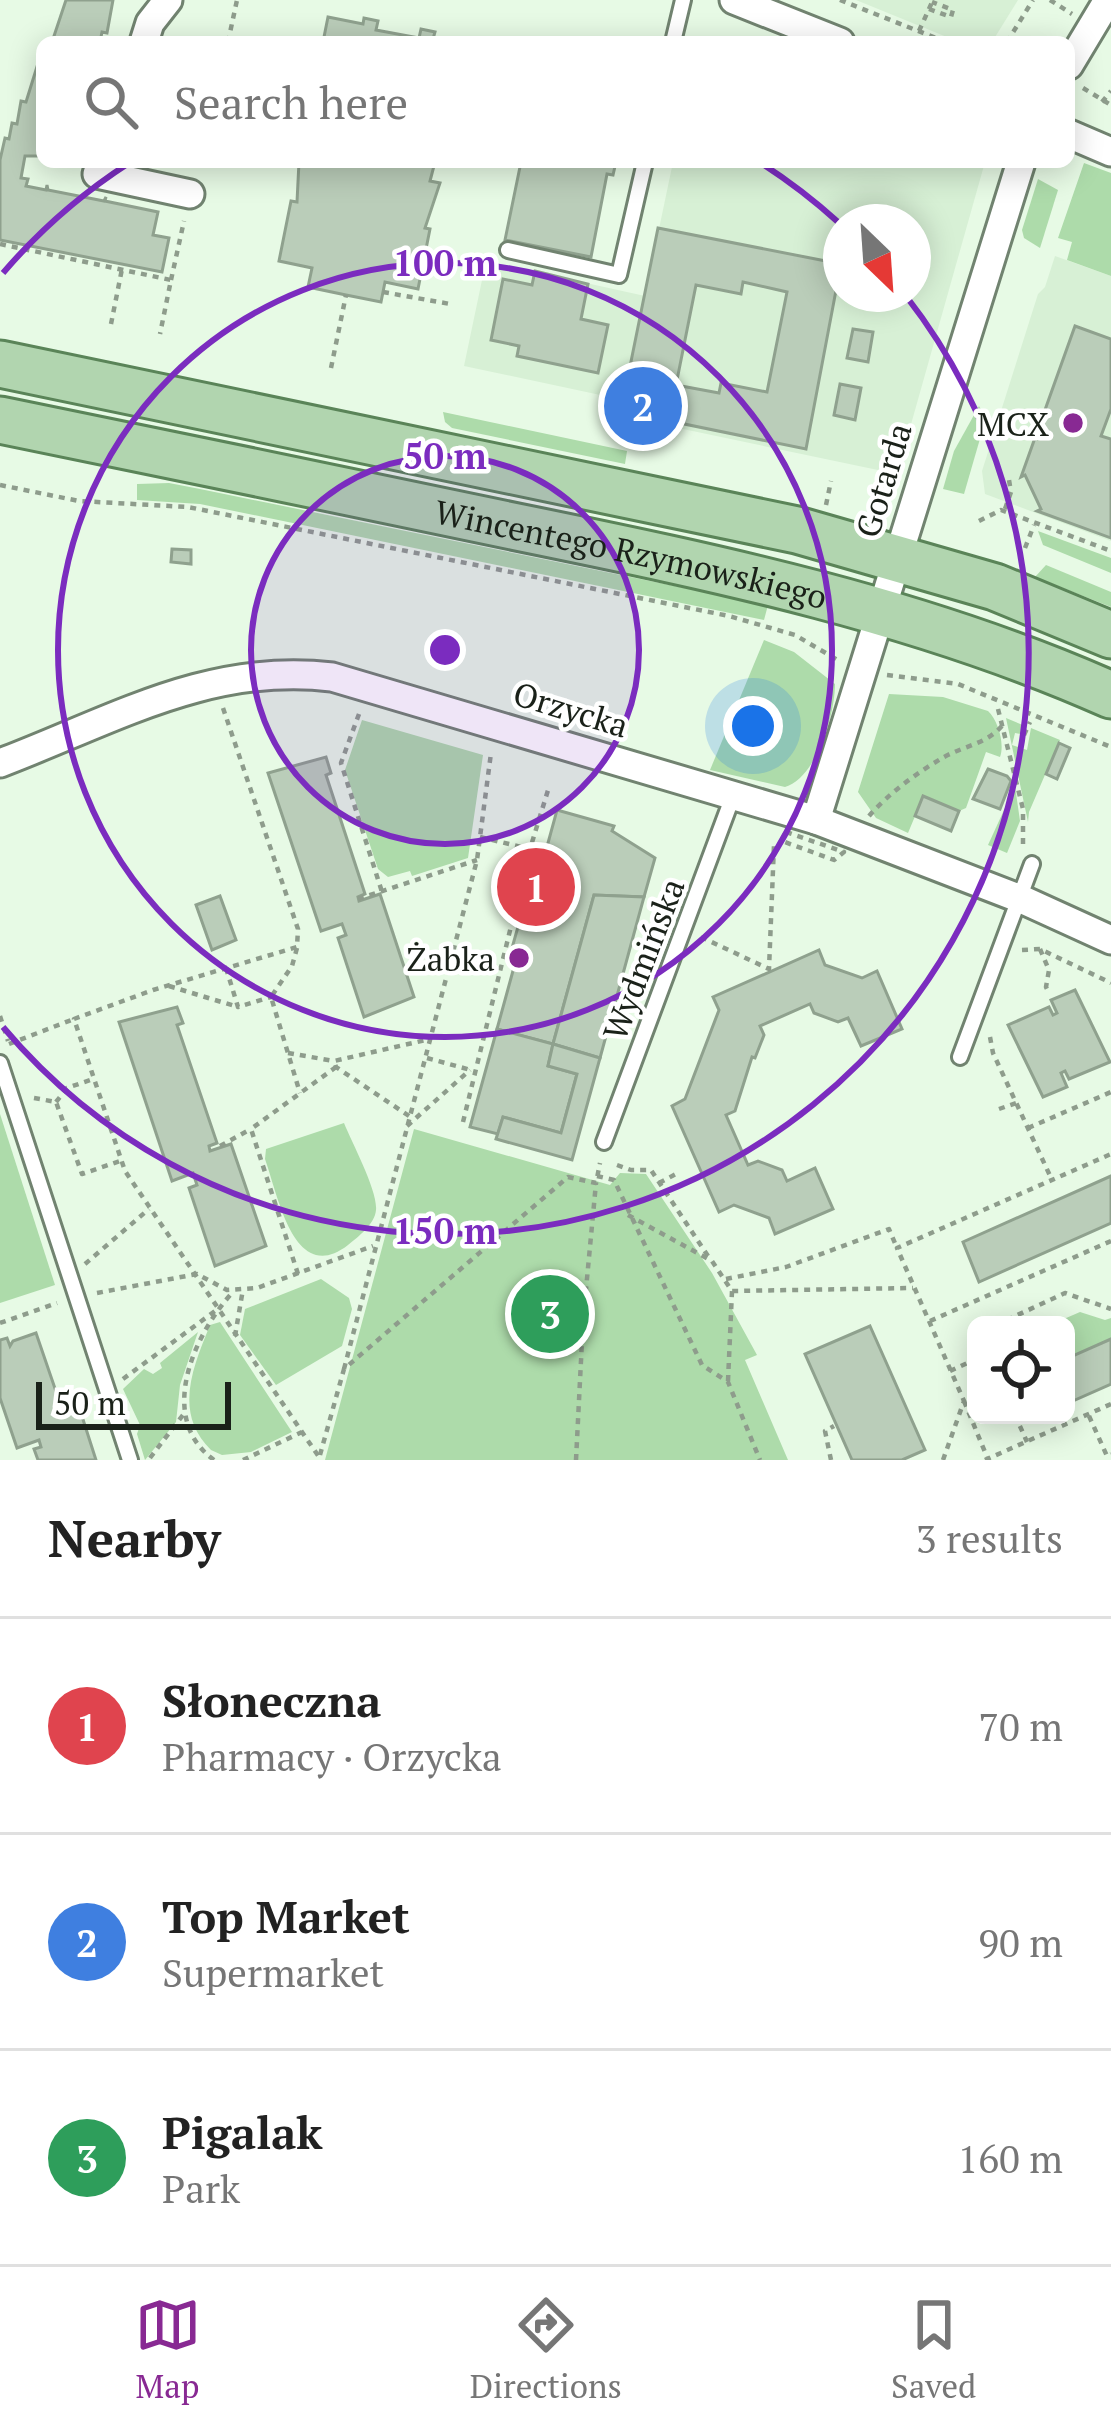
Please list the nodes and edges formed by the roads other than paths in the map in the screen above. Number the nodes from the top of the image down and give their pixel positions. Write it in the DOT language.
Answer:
graph roads {
  1 [pos="167,0"];
  2 [pos="682,0"];
  3 [pos="734,0"];
  4 [pos="1108,0"];
  5 [pos="146,36"];
  6 [pos="674,36"];
  7 [pos="825,36"];
  8 [pos="1075,55"];
  9 [pos="1075,137"];
  10 [pos="1111,152"];
  11 [pos="99,168"];
  12 [pos="644,168"];
  13 [pos="1019,168"];
  14 [pos="190,194"];
  15 [pos="508,250"];
  16 [pos="0,364"];
  17 [pos="0,420"];
  18 [pos="898,556"];
  19 [pos="881,612"];
  20 [pos="1111,635"];
  21 [pos="1111,695"];
  22 [pos="0,763"];
  23 [pos="733,796"];
  24 [pos="816,820"];
  25 [pos="1027,880"];
  26 [pos="1111,940"];
  27 [pos="960,1057"];
  28 [pos="0,1064"];
  29 [pos="604,1142"];
  30 [pos="130,1460"];
  1 -- 5 [label="street"];
  2 -- 6 [label="lane"];
  3 -- 7 [label="street"];
  4 -- 8 [label="street"];
  9 -- 10 [label="street"];
  11 -- 14 [label="street"];
  12 -- 15 [label="lane"];
  13 -- 18 [label="street, Gotarda"];
  16 -- 18 [label="main road, Wincentego Rzymowskiego"];
  17 -- 19 [label="main road, Wincentego Rzymowskiego"];
  18 -- 19 [label="street, Gotarda"];
  18 -- 20 [label="main road, Wincentego Rzymowskiego"];
  19 -- 21 [label="main road, Wincentego Rzymowskiego"];
  19 -- 24 [label="street, Gotarda"];
  22 -- 23 [label="street, Orzycka"];
  23 -- 24 [label="street, Orzycka"];
  23 -- 29 [label="lane, Wydmińska"];
  24 -- 25 [label="street, Orzycka"];
  25 -- 26 [label="street, Orzycka"];
  25 -- 27 [label="lane"];
  28 -- 30 [label="lane"];
}
